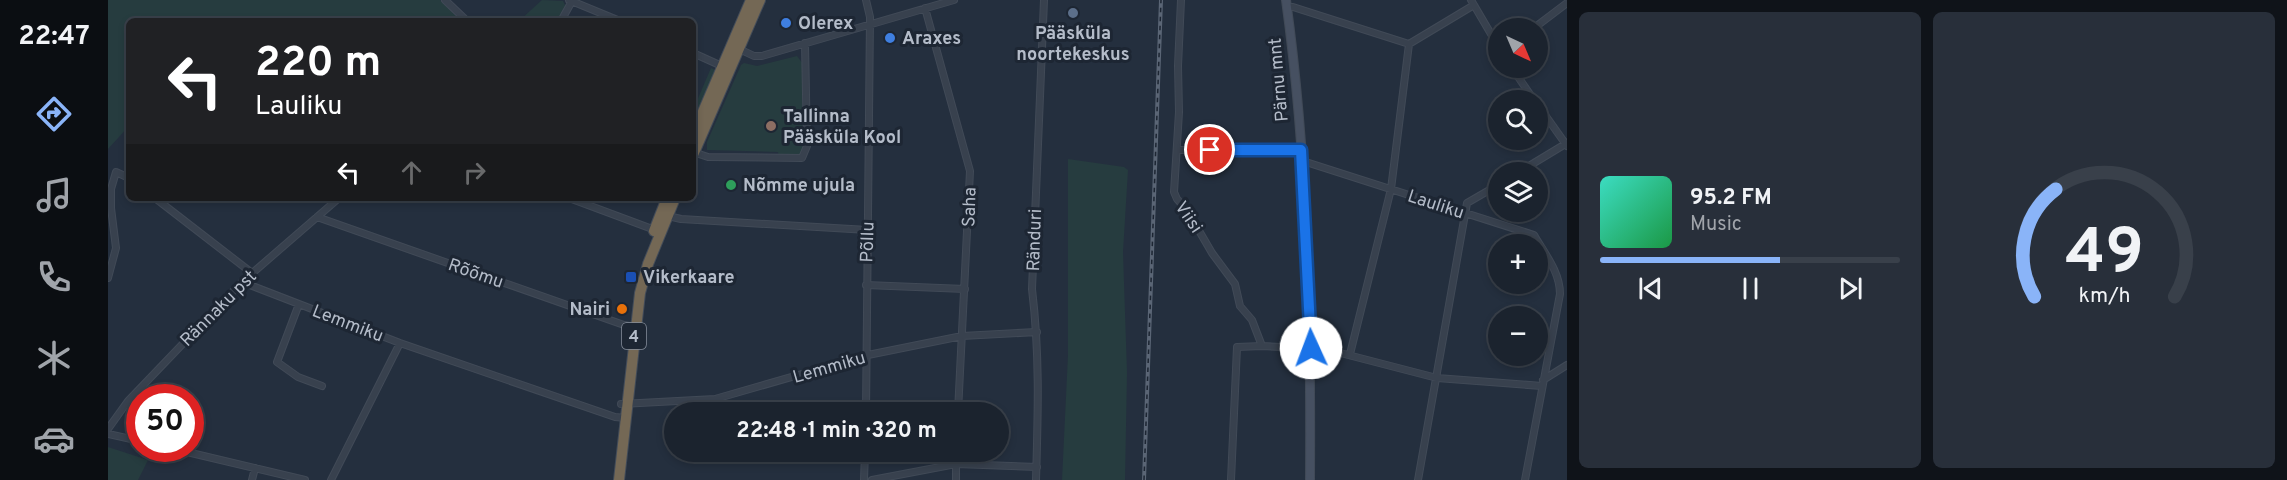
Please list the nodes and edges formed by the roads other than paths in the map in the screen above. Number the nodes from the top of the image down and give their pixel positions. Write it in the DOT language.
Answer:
graph roads {
  1 [pos="445,0"];
  2 [pos="751,0"];
  3 [pos="760,0"];
  4 [pos="866,0"];
  5 [pos="954,0"];
  6 [pos="1044,0"];
  7 [pos="1181,0"];
  8 [pos="571,1"];
  9 [pos="1472,3"];
  10 [pos="1567,3"];
  11 [pos="1287,4"];
  12 [pos="925,8"];
  13 [pos="464,18"];
  14 [pos="562,18"];
  15 [pos="613,18"];
  16 [pos="1547,18"];
  17 [pos="870,24"];
  18 [pos="1488,29"];
  19 [pos="805,43"];
  20 [pos="1409,44"];
  21 [pos="735,47"];
  22 [pos="696,54"];
  23 [pos="726,68"];
  24 [pos="1548,119"];
  25 [pos="696,129"];
  26 [pos="696,145"];
  27 [pos="1566,145"];
  28 [pos="1177,150"];
  29 [pos="1301,150"];
  30 [pos="696,154"];
  31 [pos="1536,162"];
  32 [pos="1302,163"];
  33 [pos="126,177"];
  34 [pos="1390,189"];
  35 [pos="1488,191"];
  36 [pos="159,201"];
  37 [pos="336,201"];
  38 [pos="577,201"];
  39 [pos="666,201"];
  40 [pos="674,201"];
  41 [pos="1465,213"];
  42 [pos="668,216"];
  43 [pos="317,217"];
  44 [pos="868,230"];
  45 [pos="658,231"];
  46 [pos="252,273"];
  47 [pos="108,278"];
  48 [pos="242,282"];
  49 [pos="866,285"];
  50 [pos="965,289"];
  51 [pos="299,304"];
  52 [pos="632,327"];
  53 [pos="1037,332"];
  54 [pos="962,336"];
  55 [pos="400,343"];
  56 [pos="1262,346"];
  57 [pos="1311,348"];
  58 [pos="1350,354"];
  59 [pos="868,355"];
  60 [pos="1567,365"];
  61 [pos="1437,378"];
  62 [pos="1542,383"];
  63 [pos="322,386"];
  64 [pos="866,402"];
  65 [pos="959,402"];
  66 [pos="624,404"];
  67 [pos="623,418"];
  68 [pos="108,429"];
  69 [pos="108,434"];
  70 [pos="126,438"];
  71 [pos="204,456"];
  72 [pos="865,462"];
  73 [pos="956,464"];
  74 [pos="1037,467"];
  75 [pos="255,468"];
  76 [pos="252,480"];
  77 [pos="305,480"];
  78 [pos="331,480"];
  79 [pos="614,480"];
  80 [pos="619,480"];
  81 [pos="864,480"];
  82 [pos="872,480"];
  83 [pos="956,480"];
  84 [pos="1036,480"];
  85 [pos="1231,480"];
  86 [pos="1310,480"];
  87 [pos="1418,480"];
  88 [pos="1525,480"];
  1 -- 13 [label="street"];
  2 -- 21 [label="highway"];
  3 -- 21 [label="highway"];
  4 -- 17 [label="street, Põllu"];
  5 -- 12 [label="street"];
  6 -- 53 [label="street, Ränduri"];
  7 -- 28 [label="street, Viisi"];
  8 -- 14 [label="street"];
  8 -- 15 [label="street"];
  9 -- 18 [label="street"];
  9 -- 20 [label="street"];
  10 -- 16 [label="street"];
  11 -- 20 [label="street"];
  11 -- 29 [label="main road, Pärnu mnt"];
  12 -- 17 [label="street"];
  12 -- 50 [label="street, Saha"];
  17 -- 19 [label="street"];
  17 -- 44 [label="street, Põllu"];
  19 -- 21 [label="street"];
  19 -- 30 [label="street"];
  20 -- 34 [label="street"];
  21 -- 23 [label="highway"];
  22 -- 23 [label="street"];
  23 -- 25 [label="highway"];
  23 -- 26 [label="highway"];
  24 -- 27 [label="street"];
  27 -- 31 [label="street"];
  28 -- 29 [label="street"];
  28 -- 56 [label="street, Viisi"];
  29 -- 32 [label="main road, Pärnu mnt"];
  32 -- 34 [label="street, Lauliku"];
  32 -- 57 [label="main road, Pärnu mnt"];
  33 -- 47 [label="street"];
  34 -- 41 [label="street, Lauliku"];
  34 -- 58 [label="street"];
  35 -- 41 [label="street"];
  36 -- 46 [label="street"];
  37 -- 43 [label="street, Rännaku pst"];
  38 -- 45 [label="street"];
  39 -- 45 [label="highway, 4"];
  40 -- 42 [label="highway, 4"];
  41 -- 61 [label="street"];
  41 -- 62 [label="street, Lauliku"];
  42 -- 44 [label="street"];
  42 -- 45 [label="highway, 4"];
  43 -- 46 [label="street, Rännaku pst"];
  43 -- 52 [label="street, Rõõmu"];
  44 -- 49 [label="street, Põllu"];
  45 -- 52 [label="highway, 4"];
  46 -- 48 [label="street, Rännaku pst"];
  48 -- 51 [label="street, Lemmiku"];
  48 -- 68 [label="street, Rännaku pst"];
  49 -- 50 [label="street"];
  49 -- 59 [label="street, Põllu"];
  50 -- 54 [label="street, Saha"];
  51 -- 55 [label="street, Lemmiku"];
  51 -- 63 [label="street"];
  52 -- 66 [label="highway, 4"];
  53 -- 54 [label="street, Lemmiku"];
  53 -- 74 [label="street, Ränduri"];
  54 -- 59 [label="street, Lemmiku"];
  54 -- 65 [label="street, Saha"];
  55 -- 67 [label="street, Lemmiku"];
  55 -- 78 [label="street"];
  56 -- 57 [label="street"];
  56 -- 85 [label="street"];
  57 -- 58 [label="street"];
  57 -- 86 [label="main road, Pärnu mnt"];
  58 -- 61 [label="street"];
  59 -- 64 [label="street, Põllu"];
  59 -- 66 [label="street, Lemmiku"];
  60 -- 62 [label="street"];
  61 -- 62 [label="street"];
  61 -- 87 [label="street"];
  62 -- 88 [label="street, Lauliku"];
  66 -- 67 [label="highway, 4"];
  67 -- 79 [label="highway, 4"];
  67 -- 80 [label="highway, 4"];
  69 -- 70 [label="street"];
  71 -- 75 [label="street"];
  72 -- 81 [label="street"];
  73 -- 74 [label="street"];
  73 -- 82 [label="street"];
  73 -- 83 [label="street"];
  74 -- 84 [label="street, Ränduri"];
  75 -- 76 [label="street"];
  75 -- 77 [label="street"];
}
